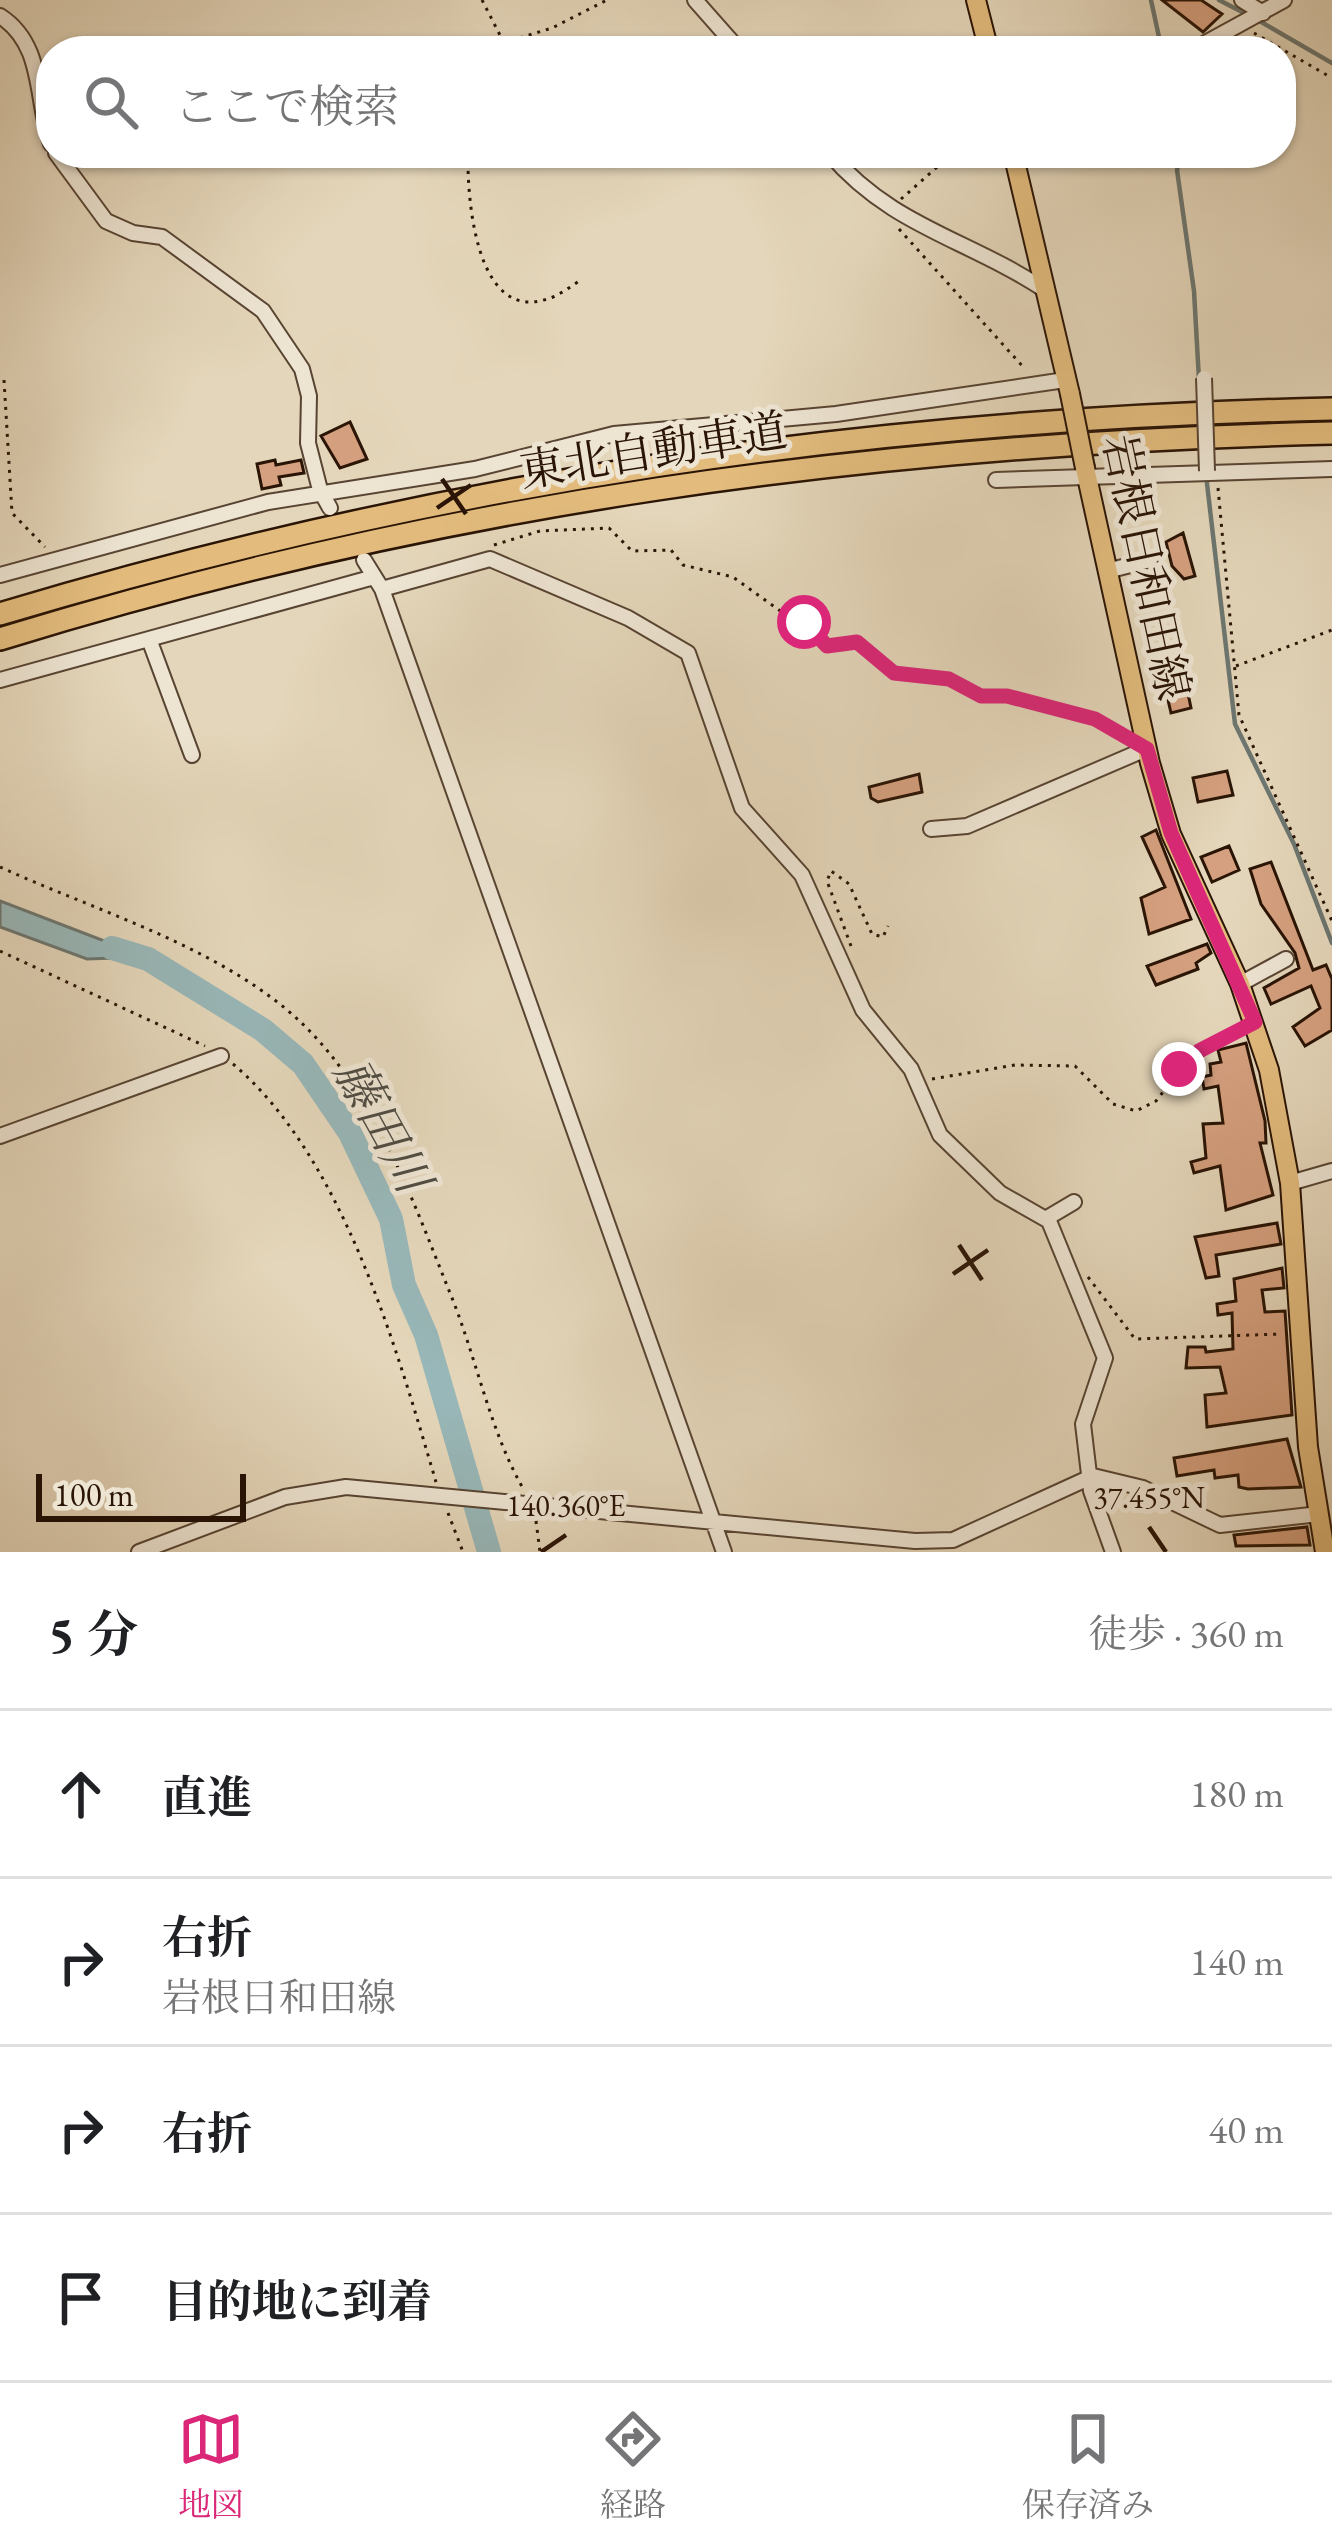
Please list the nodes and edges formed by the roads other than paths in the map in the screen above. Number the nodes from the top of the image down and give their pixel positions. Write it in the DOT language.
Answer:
graph roads {
  1 [pos="694,0"];
  2 [pos="976,0"];
  3 [pos="1242,0"];
  4 [pos="1285,0"];
  5 [pos="1263,13"];
  6 [pos="0,16"];
  7 [pos="726,36"];
  8 [pos="985,36"];
  9 [pos="1222,36"];
  10 [pos="36,75"];
  11 [pos="67,168"];
  12 [pos="845,168"];
  13 [pos="1017,168"];
  14 [pos="1045,290"];
  15 [pos="1204,378"];
  16 [pos="1068,387"];
  17 [pos="1332,409"];
  18 [pos="1332,433"];
  19 [pos="1332,469"];
  20 [pos="1212,472"];
  21 [pos="1086,474"];
  22 [pos="996,480"];
  23 [pos="320,490"];
  24 [pos="330,508"];
  25 [pos="364,560"];
  26 [pos="1150,560"];
  27 [pos="1108,571"];
  28 [pos="0,575"];
  29 [pos="378,583"];
  30 [pos="0,614"];
  31 [pos="0,639"];
  32 [pos="149,639"];
  33 [pos="0,680"];
  34 [pos="1147,749"];
  35 [pos="192,755"];
  36 [pos="931,829"];
  37 [pos="1286,959"];
  38 [pos="1240,984"];
  39 [pos="221,1056"];
  40 [pos="0,1136"];
  41 [pos="1332,1171"];
  42 [pos="1290,1183"];
  43 [pos="1074,1202"];
  44 [pos="1047,1218"];
  45 [pos="1093,1476"];
  46 [pos="1319,1514"];
  47 [pos="714,1524"];
  48 [pos="194,1533"];
  49 [pos="140,1552"];
  50 [pos="201,1552"];
  51 [pos="724,1552"];
  52 [pos="1113,1552"];
  53 [pos="1325,1552"];
  1 -- 7 [label="street"];
  2 -- 8 [label="main road"];
  3 -- 5 [label="street"];
  4 -- 5 [label="street"];
  5 -- 9 [label="street"];
  6 -- 10 [label="street"];
  11 -- 23 [label="street"];
  12 -- 14 [label="street"];
  13 -- 14 [label="main road, 岩根日和田線"];
  14 -- 16 [label="main road, 岩根日和田線"];
  15 -- 20 [label="street, bridge"];
  16 -- 21 [label="main road, 岩根日和田線, bridge"];
  16 -- 23 [label="street"];
  17 -- 30 [label="highway, 東北自動車道"];
  18 -- 31 [label="highway, 東北自動車道"];
  19 -- 20 [label="street"];
  20 -- 21 [label="street"];
  21 -- 22 [label="street"];
  21 -- 27 [label="main road, 岩根日和田線"];
  23 -- 24 [label="street"];
  23 -- 28 [label="street"];
  25 -- 29 [label="street"];
  26 -- 27 [label="street"];
  27 -- 34 [label="main road, 岩根日和田線"];
  29 -- 32 [label="street"];
  29 -- 44 [label="street"];
  29 -- 47 [label="street"];
  32 -- 33 [label="street"];
  32 -- 35 [label="street"];
  34 -- 36 [label="street"];
  34 -- 38 [label="main road, 岩根日和田線"];
  37 -- 38 [label="street"];
  38 -- 42 [label="main road, 岩根日和田線"];
  39 -- 40 [label="street"];
  41 -- 42 [label="street"];
  42 -- 46 [label="main road, 岩根日和田線"];
  43 -- 44 [label="street"];
  44 -- 45 [label="street"];
  45 -- 46 [label="street"];
  45 -- 47 [label="street"];
  45 -- 52 [label="street"];
  46 -- 53 [label="main road, 岩根日和田線"];
  47 -- 48 [label="street"];
  47 -- 51 [label="street"];
  48 -- 49 [label="street"];
  48 -- 50 [label="street"];
}
